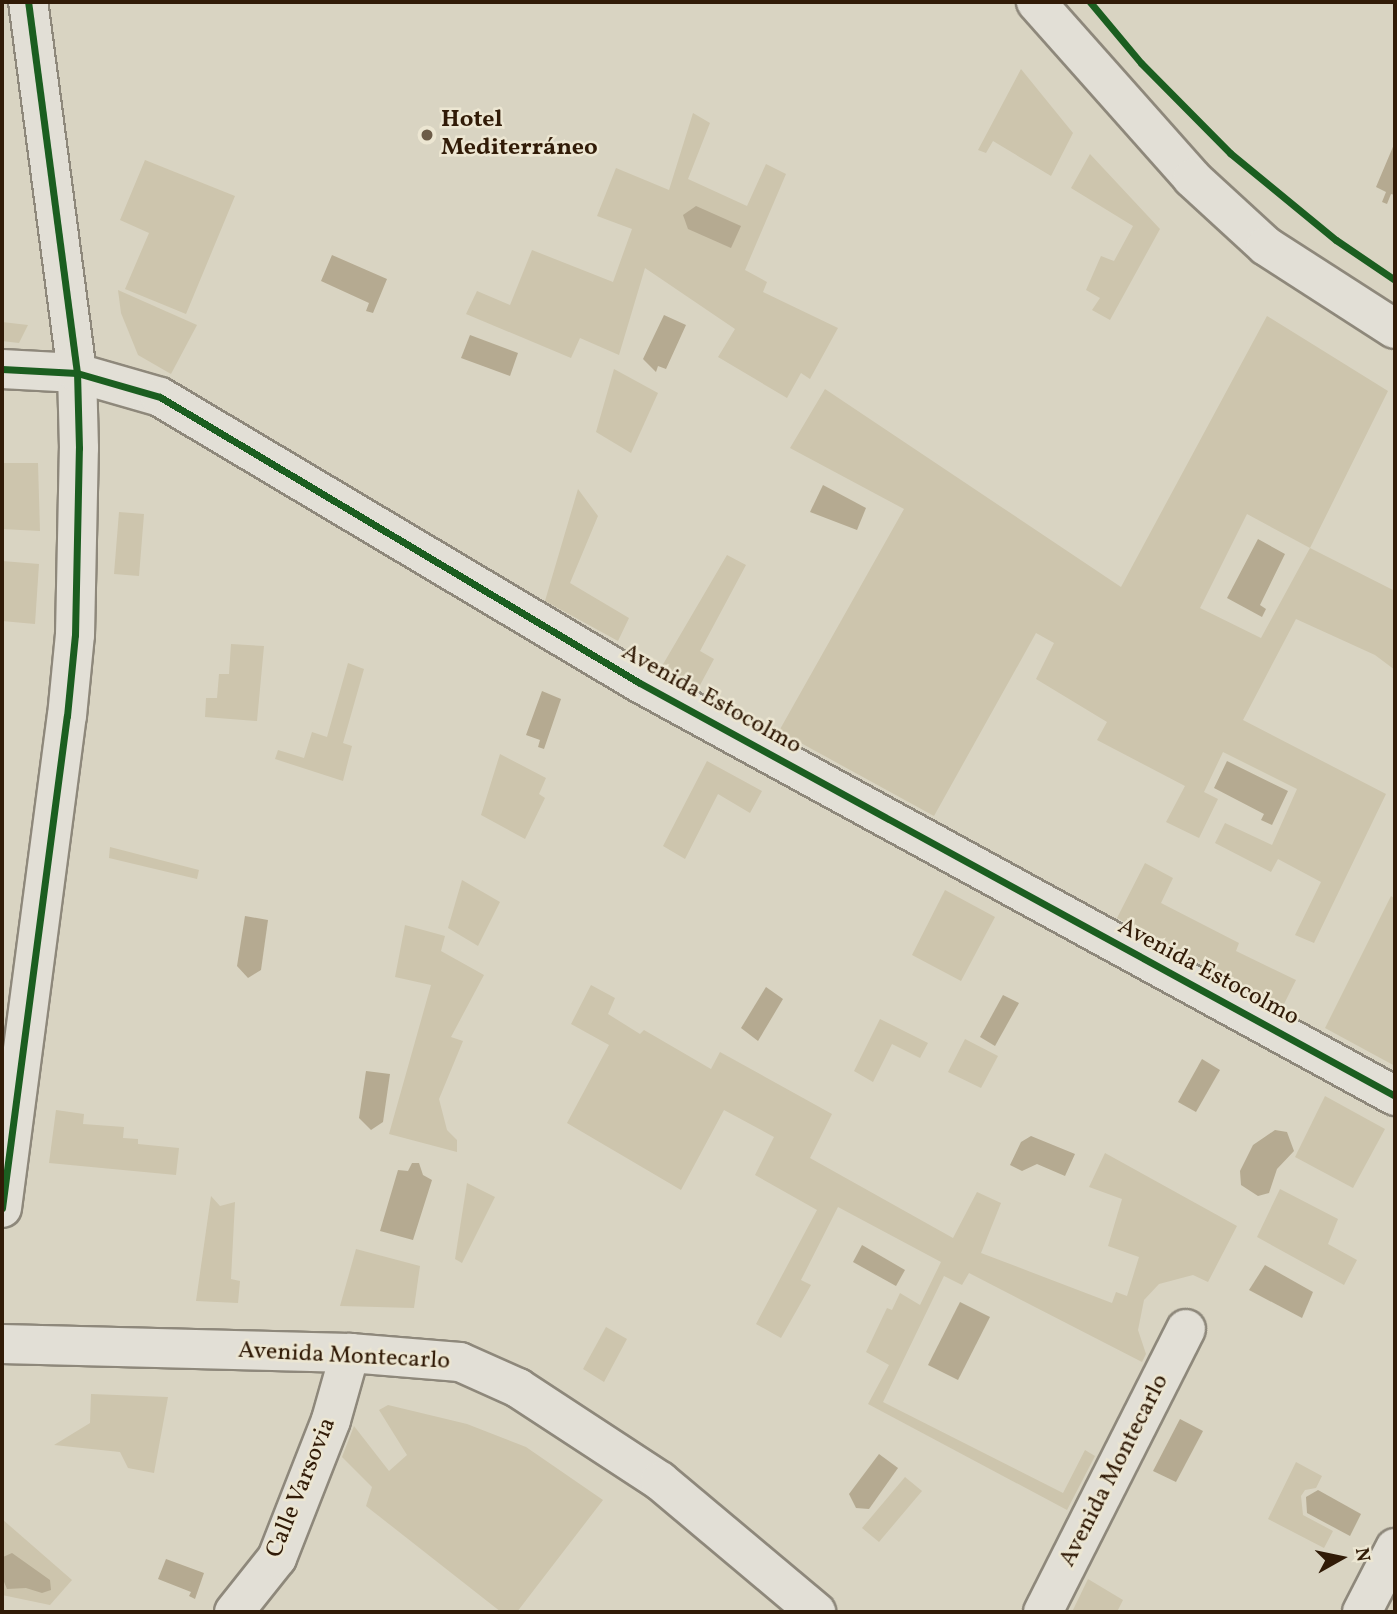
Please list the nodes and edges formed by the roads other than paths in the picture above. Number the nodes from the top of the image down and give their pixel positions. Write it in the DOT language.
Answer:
graph roads {
  1 [pos="28,2"];
  2 [pos="1036,2"];
  3 [pos="1395,329"];
  4 [pos="2,369"];
  5 [pos="77,373"];
  6 [pos="1395,1096"];
  7 [pos="2,1208"];
  8 [pos="1186,1329"];
  9 [pos="2,1345"];
  10 [pos="350,1353"];
  11 [pos="1395,1548"];
  12 [pos="234,1612"];
  13 [pos="816,1612"];
  14 [pos="1043,1612"];
  15 [pos="1363,1612"];
  1 -- 5 [label="street"];
  2 -- 3 [label="street"];
  4 -- 5 [label="street, Avenida Estocolmo"];
  5 -- 6 [label="street, Avenida Estocolmo"];
  5 -- 7 [label="street"];
  8 -- 14 [label="street, Avenida Montecarlo"];
  9 -- 10 [label="street, Avenida Montecarlo"];
  10 -- 12 [label="street, Calle Varsovia"];
  10 -- 13 [label="street, Avenida Montecarlo"];
  11 -- 15 [label="street"];
}
